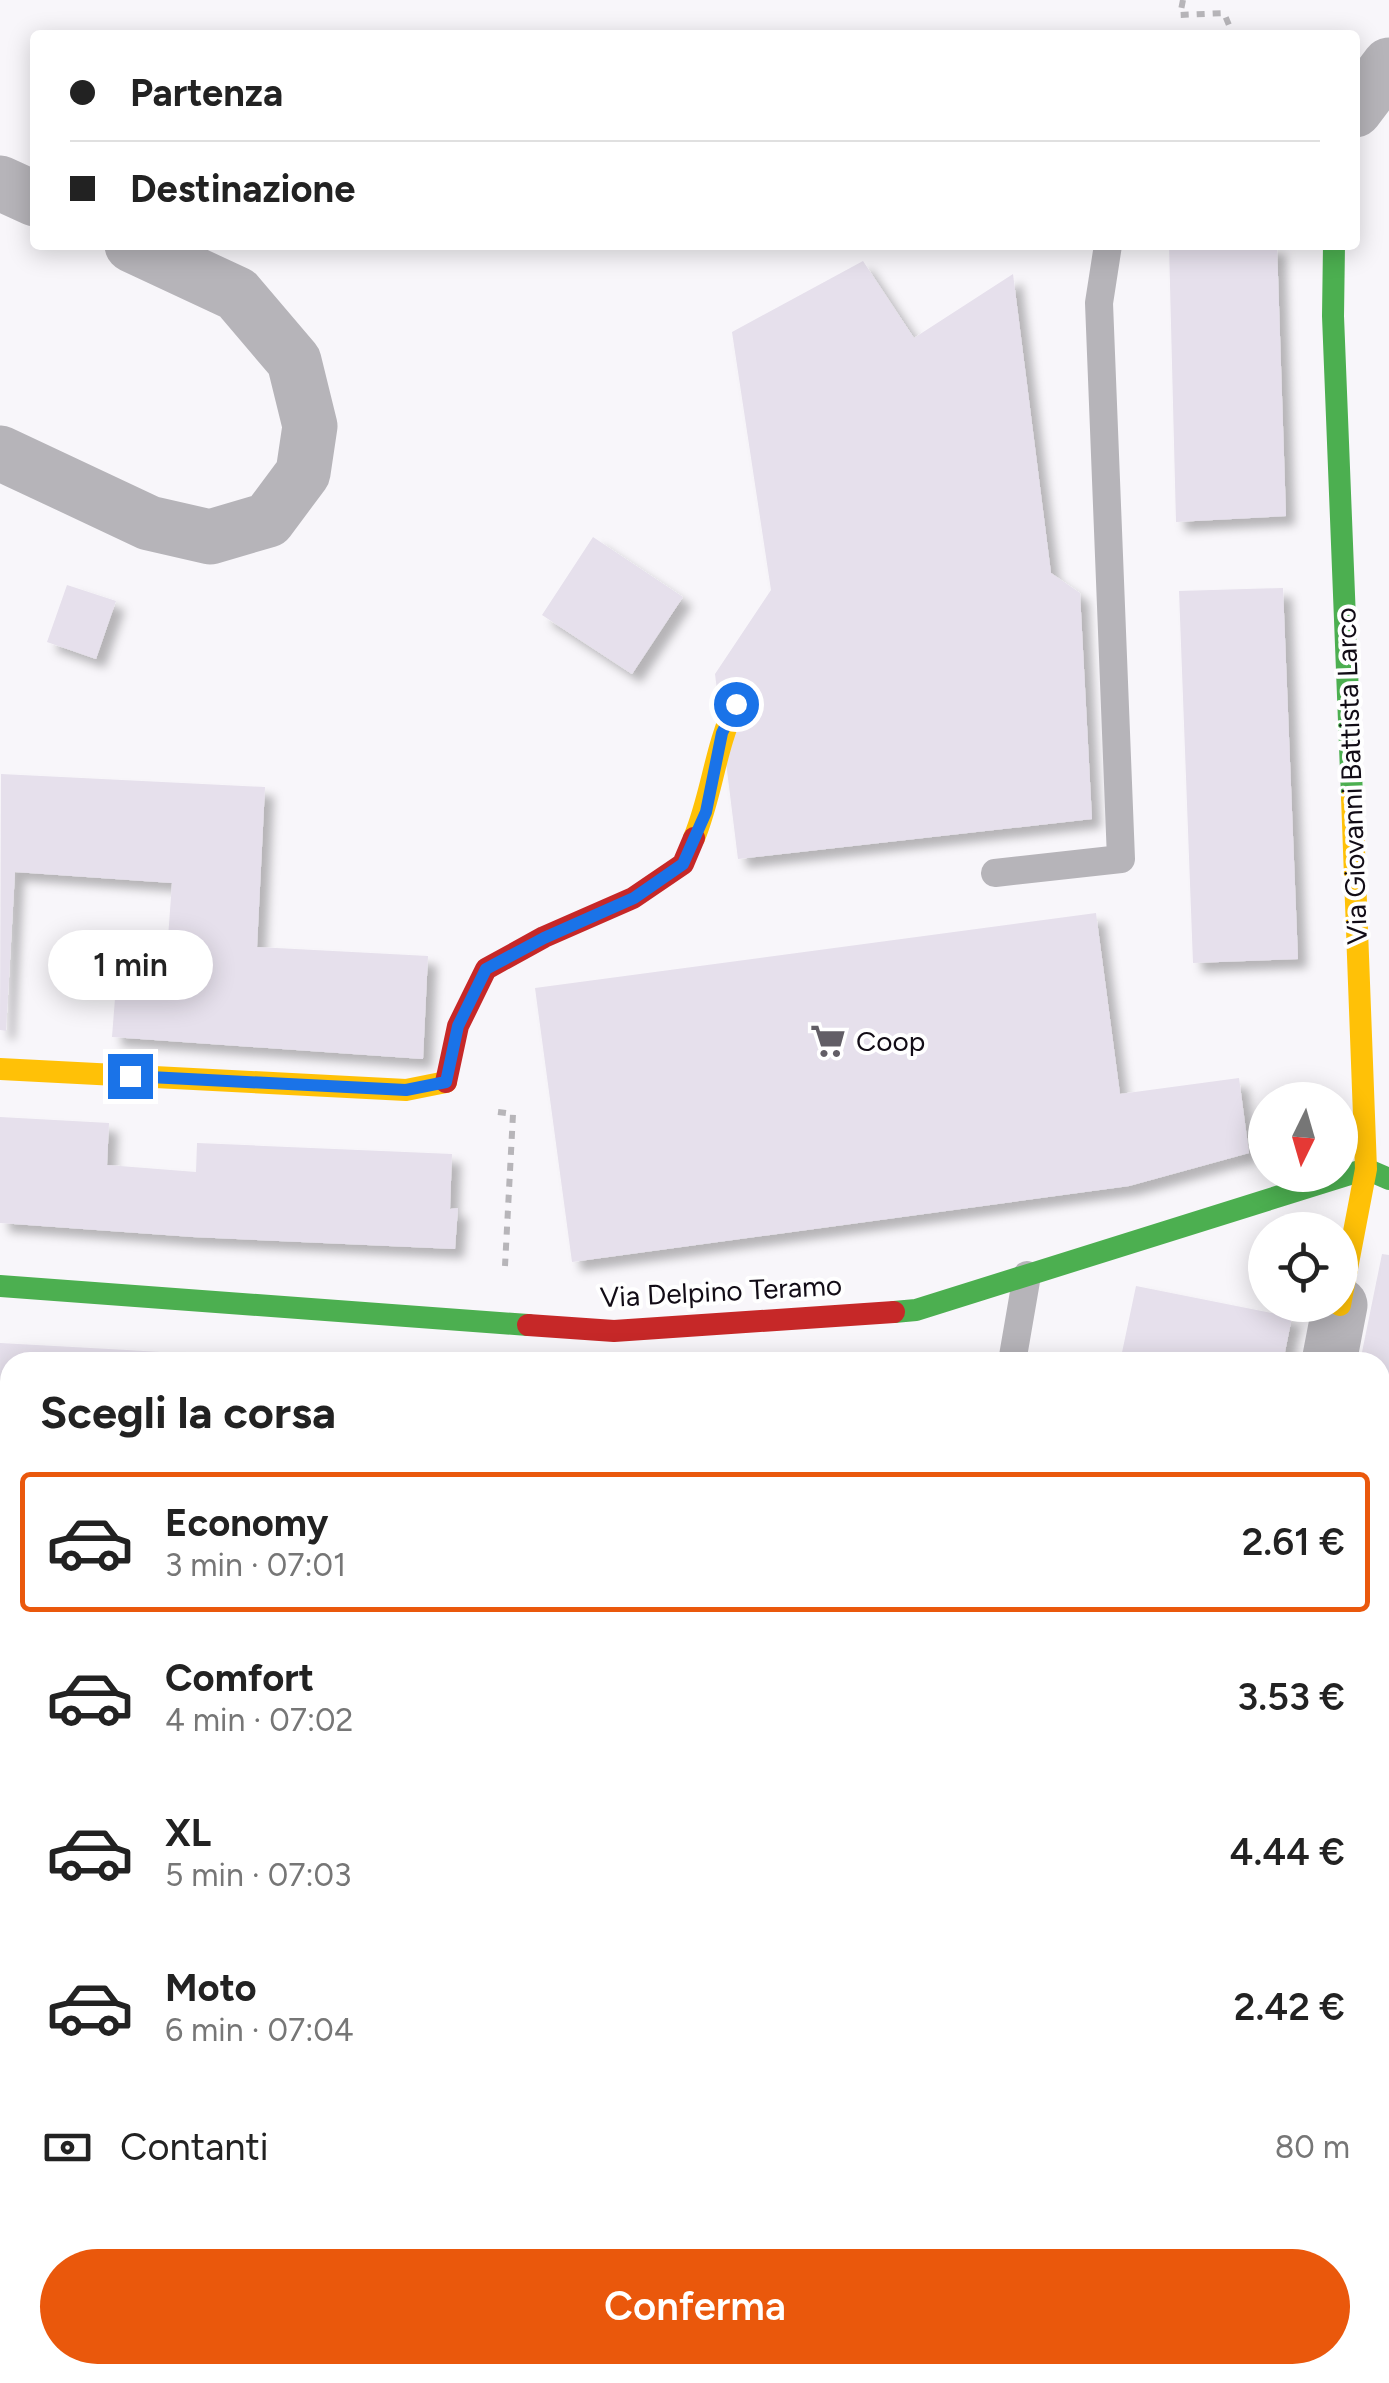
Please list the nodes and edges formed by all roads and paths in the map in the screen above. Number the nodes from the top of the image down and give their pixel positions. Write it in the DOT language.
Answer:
graph roads {
  1 [pos="1183,0"];
  2 [pos="1231,30"];
  3 [pos="1389,65"];
  4 [pos="1360,103"];
  5 [pos="0,183"];
  6 [pos="30,198"];
  7 [pos="143,250"];
  8 [pos="1107,250"];
  9 [pos="1334,250"];
  10 [pos="0,454"];
  11 [pos="736,704"];
  12 [pos="994,873"];
  13 [pos="0,1069"];
  14 [pos="426,1086"];
  15 [pos="1366,1170"];
  16 [pos="1389,1179"];
  17 [pos="1358,1212"];
  18 [pos="1027,1275"];
  19 [pos="0,1286"];
  20 [pos="502,1322"];
  21 [pos="1337,1322"];
  22 [pos="1014,1352"];
  23 [pos="1331,1352"];
  1 -- 2 [label="path"];
  3 -- 4 [label="street"];
  5 -- 6 [label="street"];
  7 -- 10 [label="street"];
  8 -- 12 [label="lane"];
  9 -- 15 [label="street, Via Giovanni Battista Larco"];
  11 -- 14 [label="street"];
  13 -- 14 [label="street"];
  14 -- 20 [label="path"];
  15 -- 16 [label="street"];
  15 -- 17 [label="street, Via Giovanni Battista Larco"];
  15 -- 18 [label="street, Via Delpino Teramo"];
  18 -- 20 [label="street, Via Delpino Teramo"];
  18 -- 22 [label="lane"];
  19 -- 20 [label="street, Via Delpino Teramo"];
  21 -- 23 [label="street, Via Giovanni Battista Larco"];
}
